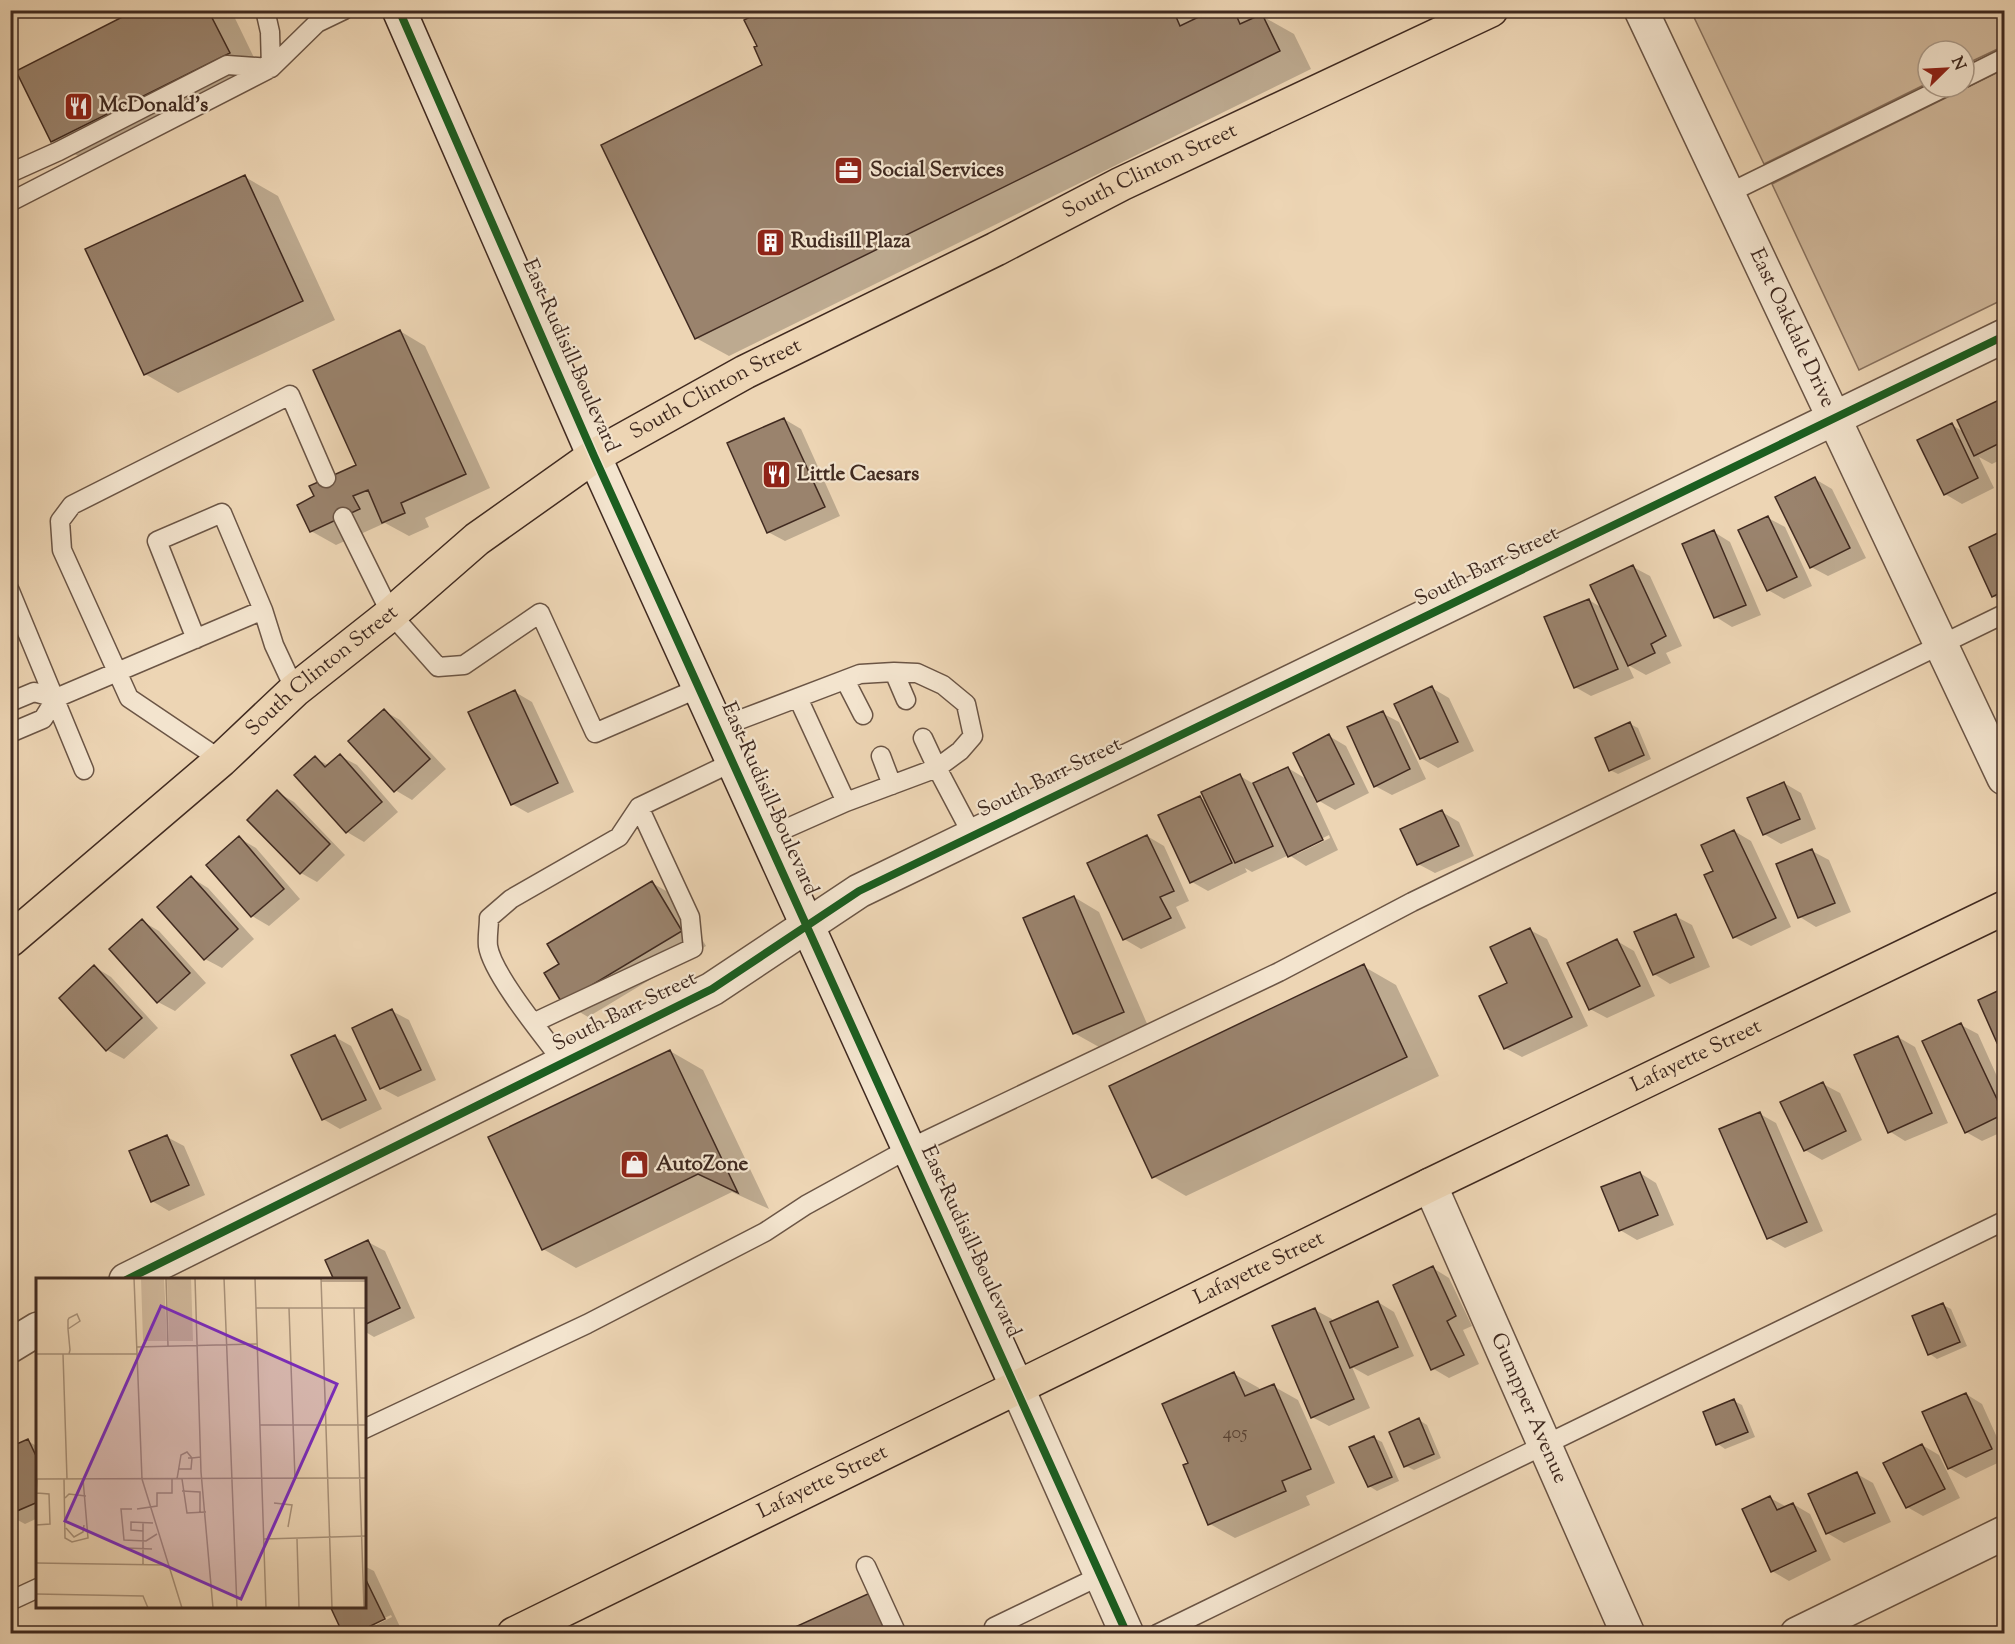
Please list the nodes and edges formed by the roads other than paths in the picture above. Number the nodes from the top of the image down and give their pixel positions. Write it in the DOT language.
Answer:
graph roads {
  1 [pos="265,10"];
  2 [pos="344,10"];
  3 [pos="399,10"];
  4 [pos="1491,10"];
  5 [pos="1641,10"];
  6 [pos="2004,58"];
  7 [pos="271,68"];
  8 [pos="1976,72"];
  9 [pos="1922,99"];
  10 [pos="10,173"];
  11 [pos="1728,194"];
  12 [pos="10,202"];
  13 [pos="2004,336"];
  14 [pos="1836,419"];
  15 [pos="594,456"];
  16 [pos="326,478"];
  17 [pos="343,517"];
  18 [pos="10,591"];
  19 [pos="263,610"];
  20 [pos="391,614"];
  21 [pos="2004,614"];
  22 [pos="196,639"];
  23 [pos="1942,645"];
  24 [pos="117,671"];
  25 [pos="894,672"];
  26 [pos="845,680"];
  27 [pos="699,688"];
  28 [pos="295,690"];
  29 [pos="56,698"];
  30 [pos="798,698"];
  31 [pos="906,700"];
  32 [pos="10,702"];
  33 [pos="863,716"];
  34 [pos="718,728"];
  35 [pos="10,733"];
  36 [pos="923,738"];
  37 [pos="880,756"];
  38 [pos="221,760"];
  39 [pos="733,762"];
  40 [pos="938,768"];
  41 [pos="84,770"];
  42 [pos="2004,778"];
  43 [pos="892,785"];
  44 [pos="846,802"];
  45 [pos="639,807"];
  46 [pos="973,836"];
  47 [pos="767,837"];
  48 [pos="2004,908"];
  49 [pos="807,927"];
  50 [pos="11,938"];
  51 [pos="533,1023"];
  52 [pos="563,1062"];
  53 [pos="908,1149"];
  54 [pos="1430,1185"];
  55 [pos="2004,1221"];
  56 [pos="130,1278"];
  57 [pos="36,1330"];
  58 [pos="10,1346"];
  59 [pos="1017,1387"];
  60 [pos="366,1429"];
  61 [pos="1545,1446"];
  62 [pos="2004,1533"];
  63 [pos="866,1566"];
  64 [pos="1102,1575"];
  65 [pos="36,1589"];
  66 [pos="10,1601"];
  67 [pos="555,1625"];
  68 [pos="994,1628"];
  69 [pos="514,1634"];
  70 [pos="897,1634"];
  71 [pos="1127,1634"];
  72 [pos="1157,1634"];
  73 [pos="1628,1634"];
  74 [pos="1797,1634"];
  1 -- 7 [label="lane"];
  2 -- 7 [label="lane"];
  3 -- 15 [label="street, East Rudisill Boulevard"];
  4 -- 15 [label="highway, South Clinton Street"];
  5 -- 11 [label="street, East Oakdale Drive"];
  6 -- 8 [label="lane"];
  7 -- 10 [label="lane"];
  7 -- 12 [label="lane"];
  9 -- 11 [label="lane"];
  11 -- 14 [label="street, East Oakdale Drive"];
  13 -- 14 [label="street, South Barr Street"];
  14 -- 23 [label="street, East Oakdale Drive"];
  14 -- 46 [label="street, South Barr Street"];
  15 -- 20 [label="highway, South Clinton Street"];
  15 -- 27 [label="street, East Rudisill Boulevard"];
  16 -- 24 [label="lane"];
  17 -- 20 [label="lane"];
  18 -- 29 [label="lane"];
  19 -- 22 [label="lane"];
  19 -- 22 [label="lane"];
  19 -- 28 [label="lane"];
  20 -- 27 [label="lane"];
  20 -- 28 [label="highway, South Clinton Street"];
  21 -- 23 [label="lane"];
  22 -- 24 [label="lane"];
  23 -- 42 [label="street, East Oakdale Drive"];
  23 -- 53 [label="lane"];
  24 -- 29 [label="lane"];
  24 -- 38 [label="lane"];
  25 -- 26 [label="lane"];
  25 -- 31 [label="lane"];
  25 -- 40 [label="lane"];
  26 -- 30 [label="lane"];
  26 -- 33 [label="lane"];
  27 -- 34 [label="street, East Rudisill Boulevard"];
  28 -- 38 [label="highway, South Clinton Street"];
  29 -- 32 [label="lane"];
  29 -- 35 [label="lane"];
  29 -- 41 [label="lane"];
  30 -- 34 [label="lane"];
  30 -- 44 [label="lane"];
  34 -- 39 [label="street, East Rudisill Boulevard"];
  36 -- 40 [label="lane"];
  37 -- 43 [label="lane"];
  38 -- 50 [label="highway, South Clinton Street"];
  39 -- 45 [label="lane"];
  39 -- 47 [label="street, East Rudisill Boulevard"];
  40 -- 43 [label="lane"];
  40 -- 46 [label="lane"];
  43 -- 44 [label="lane"];
  44 -- 47 [label="lane"];
  45 -- 51 [label="lane"];
  45 -- 51 [label="lane"];
  46 -- 49 [label="street, South Barr Street"];
  47 -- 49 [label="street, East Rudisill Boulevard"];
  48 -- 54 [label="highway, Lafayette Street"];
  49 -- 52 [label="street, South Barr Street"];
  49 -- 53 [label="street, East Rudisill Boulevard"];
  51 -- 52 [label="lane"];
  52 -- 56 [label="street, South Barr Street"];
  53 -- 59 [label="street, East Rudisill Boulevard"];
  53 -- 60 [label="lane"];
  54 -- 59 [label="highway, Lafayette Street"];
  54 -- 61 [label="street, Gumpper Avenue"];
  55 -- 61 [label="lane"];
  57 -- 58 [label="street"];
  59 -- 64 [label="street, East Rudisill Boulevard"];
  59 -- 67 [label="highway, Lafayette Street"];
  61 -- 72 [label="lane"];
  61 -- 73 [label="street, Gumpper Avenue"];
  62 -- 74 [label="street"];
  63 -- 70 [label="lane"];
  64 -- 68 [label="lane"];
  64 -- 71 [label="street, East Rudisill Boulevard"];
  65 -- 66 [label="lane"];
  67 -- 69 [label="highway, Lafayette Street"];
}
